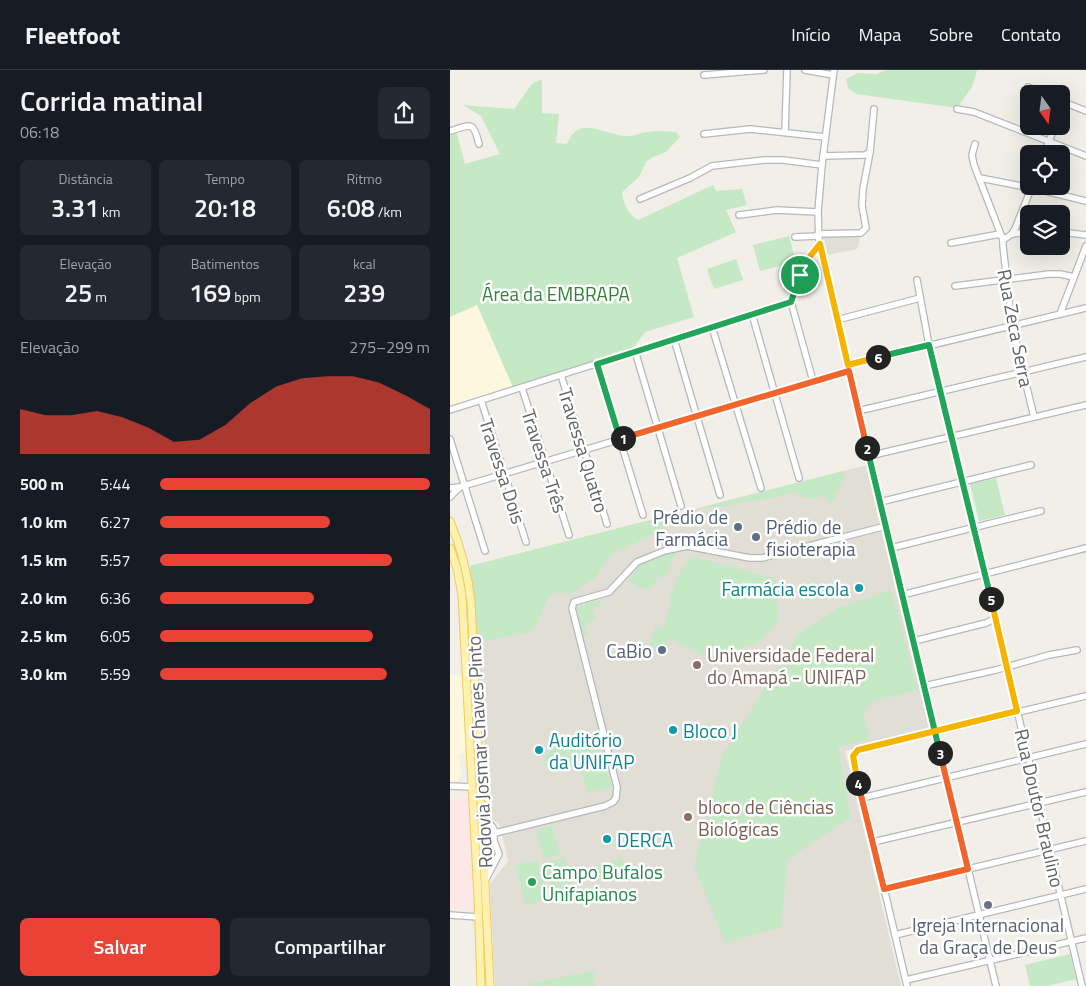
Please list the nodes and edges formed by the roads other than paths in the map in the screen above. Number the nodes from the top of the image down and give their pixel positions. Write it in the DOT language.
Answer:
graph roads {
  1 [pos="764,70"];
  2 [pos="787,70"];
  3 [pos="805,70"];
  4 [pos="833,72"];
  5 [pos="704,75"];
  6 [pos="1070,105"];
  7 [pos="874,109"];
  8 [pos="957,109"];
  9 [pos="1086,111"];
  10 [pos="450,131"];
  11 [pos="785,132"];
  12 [pos="704,134"];
  13 [pos="1051,135"];
  14 [pos="825,136"];
  15 [pos="1048,142"];
  16 [pos="479,144"];
  17 [pos="975,144"];
  18 [pos="1047,145"];
  19 [pos="870,152"];
  20 [pos="823,156"];
  21 [pos="1086,156"];
  22 [pos="822,165"];
  23 [pos="980,178"];
  24 [pos="1020,185"];
  25 [pos="1029,195"];
  26 [pos="1063,195"];
  27 [pos="640,199"];
  28 [pos="1086,201"];
  29 [pos="818,212"];
  30 [pos="739,215"];
  31 [pos="1020,233"];
  32 [pos="1070,233"];
  33 [pos="1012,234"];
  34 [pos="818,235"];
  35 [pos="1086,235"];
  36 [pos="795,237"];
  37 [pos="1002,237"];
  38 [pos="951,243"];
  39 [pos="820,244"];
  40 [pos="1086,247"];
  41 [pos="1074,277"];
  42 [pos="916,280"];
  43 [pos="1006,280"];
  44 [pos="955,286"];
  45 [pos="920,298"];
  46 [pos="791,302"];
  47 [pos="1086,308"];
  48 [pos="752,314"];
  49 [pos="1060,314"];
  50 [pos="836,320"];
  51 [pos="1012,326"];
  52 [pos="712,327"];
  53 [pos="674,339"];
  54 [pos="929,345"];
  55 [pos="635,352"];
  56 [pos="1086,357"];
  57 [pos="597,364"];
  58 [pos="848,368"];
  59 [pos="1023,372"];
  60 [pos="562,375"];
  61 [pos="813,382"];
  62 [pos="522,388"];
  63 [pos="940,391"];
  64 [pos="775,393"];
  65 [pos="481,400"];
  66 [pos="736,405"];
  67 [pos="1086,405"];
  68 [pos="450,410"];
  69 [pos="858,411"];
  70 [pos="696,416"];
  71 [pos="1034,418"];
  72 [pos="658,428"];
  73 [pos="951,437"];
  74 [pos="450,439"];
  75 [pos="620,439"];
  76 [pos="584,450"];
  77 [pos="869,456"];
  78 [pos="545,462"];
  79 [pos="1030,465"];
  80 [pos="504,474"];
  81 [pos="799,478"];
  82 [pos="962,481"];
  83 [pos="463,486"];
  84 [pos="450,488"];
  85 [pos="761,488"];
  86 [pos="720,495"];
  87 [pos="450,497"];
  88 [pos="880,502"];
  89 [pos="681,506"];
  90 [pos="1041,511"];
  91 [pos="643,515"];
  92 [pos="450,522"];
  93 [pos="607,524"];
  94 [pos="886,526"];
  95 [pos="974,528"];
  96 [pos="569,535"];
  97 [pos="526,542"];
  98 [pos="450,548"];
  99 [pos="891,548"];
  100 [pos="1086,548"];
  101 [pos="485,551"];
  102 [pos="454,573"];
  103 [pos="986,574"];
  104 [pos="902,595"];
  105 [pos="996,618"];
  106 [pos="914,641"];
  107 [pos="1077,650"];
  108 [pos="1006,666"];
  109 [pos="924,686"];
  110 [pos="1086,696"];
  111 [pos="1017,711"];
  112 [pos="935,731"];
  113 [pos="1086,744"];
  114 [pos="1029,759"];
  115 [pos="946,778"];
  116 [pos="450,786"];
  117 [pos="472,787"];
  118 [pos="1086,792"];
  119 [pos="862,798"];
  120 [pos="1039,804"];
  121 [pos="481,811"];
  122 [pos="957,823"];
  123 [pos="495,833"];
  124 [pos="1086,841"];
  125 [pos="873,842"];
  126 [pos="1050,850"];
  127 [pos="968,869"];
  128 [pos="485,881"];
  129 [pos="884,889"];
  130 [pos="1086,889"];
  131 [pos="1060,896"];
  132 [pos="979,914"];
  133 [pos="450,915"];
  134 [pos="478,918"];
  135 [pos="895,935"];
  136 [pos="1086,938"];
  137 [pos="1072,942"];
  138 [pos="990,961"];
  139 [pos="906,983"];
  140 [pos="481,986"];
  141 [pos="490,986"];
  142 [pos="996,986"];
  143 [pos="1084,986"];
  1 -- 5 [label="street"];
  2 -- 11 [label="street"];
  3 -- 4 [label="street"];
  4 -- 14 [label="street"];
  6 -- 9 [label="street"];
  7 -- 19 [label="street"];
  8 -- 15 [label="street"];
  10 -- 16 [label="street"];
  11 -- 12 [label="street"];
  11 -- 14 [label="street"];
  13 -- 15 [label="street"];
  14 -- 20 [label="street"];
  15 -- 18 [label="street"];
  15 -- 21 [label="street"];
  17 -- 23 [label="street, Rua Zeca Serra"];
  19 -- 20 [label="street"];
  19 -- 34 [label="street"];
  20 -- 22 [label="street"];
  22 -- 27 [label="street"];
  22 -- 29 [label="street"];
  23 -- 24 [label="street"];
  23 -- 37 [label="street, Rua Zeca Serra"];
  25 -- 33 [label="street"];
  26 -- 28 [label="street"];
  29 -- 30 [label="street"];
  29 -- 34 [label="street"];
  31 -- 33 [label="street"];
  32 -- 35 [label="street"];
  33 -- 37 [label="street"];
  34 -- 36 [label="street"];
  34 -- 39 [label="street"];
  37 -- 38 [label="street"];
  37 -- 43 [label="street, Rua Zeca Serra"];
  39 -- 46 [label="street"];
  39 -- 50 [label="street"];
  40 -- 41 [label="street"];
  41 -- 43 [label="street"];
  41 -- 49 [label="street"];
  42 -- 45 [label="street, Rua Doutor Braulino"];
  43 -- 44 [label="street"];
  43 -- 51 [label="street, Rua Zeca Serra"];
  45 -- 50 [label="street"];
  45 -- 54 [label="street, Rua Doutor Braulino"];
  46 -- 48 [label="street"];
  46 -- 61 [label="street"];
  47 -- 49 [label="street"];
  48 -- 52 [label="street"];
  48 -- 64 [label="street"];
  49 -- 51 [label="street"];
  50 -- 58 [label="street"];
  51 -- 54 [label="street"];
  51 -- 59 [label="street, Rua Zeca Serra"];
  52 -- 53 [label="street"];
  52 -- 66 [label="street"];
  53 -- 55 [label="street"];
  53 -- 70 [label="street"];
  54 -- 58 [label="street"];
  54 -- 63 [label="street, Rua Doutor Braulino"];
  55 -- 57 [label="street"];
  55 -- 72 [label="street"];
  56 -- 59 [label="street"];
  57 -- 60 [label="street"];
  57 -- 75 [label="street"];
  58 -- 61 [label="street"];
  58 -- 69 [label="street"];
  59 -- 63 [label="street"];
  59 -- 71 [label="street, Rua Zeca Serra"];
  60 -- 62 [label="street"];
  60 -- 76 [label="street, Travessa Quatro"];
  61 -- 64 [label="street"];
  62 -- 65 [label="street"];
  62 -- 78 [label="street, Travessa Três"];
  63 -- 69 [label="street"];
  63 -- 73 [label="street, Rua Doutor Braulino"];
  64 -- 66 [label="street"];
  64 -- 81 [label="street"];
  65 -- 68 [label="street"];
  65 -- 80 [label="street, Travessa Dois"];
  66 -- 70 [label="street"];
  66 -- 85 [label="street"];
  67 -- 71 [label="street"];
  69 -- 77 [label="street"];
  70 -- 72 [label="street"];
  70 -- 86 [label="street"];
  71 -- 73 [label="street"];
  72 -- 75 [label="street"];
  72 -- 89 [label="street"];
  73 -- 77 [label="street"];
  73 -- 82 [label="street, Rua Doutor Braulino"];
  74 -- 83 [label="street"];
  75 -- 76 [label="street"];
  75 -- 91 [label="street"];
  76 -- 78 [label="street"];
  76 -- 93 [label="street, Travessa Quatro"];
  77 -- 88 [label="street"];
  78 -- 80 [label="street"];
  78 -- 96 [label="street, Travessa Três"];
  79 -- 82 [label="street"];
  80 -- 83 [label="street"];
  80 -- 97 [label="street, Travessa Dois"];
  82 -- 88 [label="street"];
  82 -- 95 [label="street, Rua Doutor Braulino"];
  83 -- 84 [label="street"];
  83 -- 87 [label="street"];
  83 -- 101 [label="street"];
  88 -- 94 [label="street"];
  90 -- 95 [label="street"];
  92 -- 121 [label="main road, Rodovia Josmar Chaves Pinto"];
  94 -- 99 [label="street"];
  94 -- 123 [label="street"];
  95 -- 99 [label="street"];
  95 -- 103 [label="street, Rua Doutor Braulino"];
  98 -- 102 [label="main road, Rodovia Josmar Chaves Pinto"];
  99 -- 104 [label="street"];
  100 -- 103 [label="street"];
  102 -- 117 [label="main road, Rodovia Josmar Chaves Pinto"];
  103 -- 104 [label="street"];
  103 -- 105 [label="street, Rua Doutor Braulino"];
  104 -- 106 [label="street"];
  105 -- 106 [label="street"];
  105 -- 108 [label="street, Rua Doutor Braulino"];
  106 -- 109 [label="street"];
  107 -- 108 [label="street"];
  108 -- 109 [label="street"];
  108 -- 111 [label="street, Rua Doutor Braulino"];
  109 -- 112 [label="street"];
  110 -- 111 [label="street"];
  111 -- 112 [label="street"];
  111 -- 114 [label="street, Rua Doutor Braulino"];
  112 -- 115 [label="street"];
  112 -- 119 [label="street"];
  113 -- 114 [label="street"];
  114 -- 115 [label="street"];
  114 -- 120 [label="street, Rua Doutor Braulino"];
  115 -- 119 [label="street"];
  115 -- 122 [label="street"];
  116 -- 117 [label="street"];
  117 -- 134 [label="main road, Rodovia Josmar Chaves Pinto"];
  118 -- 120 [label="street"];
  119 -- 125 [label="street"];
  120 -- 122 [label="street"];
  120 -- 126 [label="street, Rua Doutor Braulino"];
  121 -- 123 [label="street"];
  121 -- 128 [label="main road, Rodovia Josmar Chaves Pinto"];
  122 -- 125 [label="street"];
  122 -- 127 [label="street"];
  123 -- 128 [label="street"];
  124 -- 126 [label="street"];
  125 -- 129 [label="street"];
  126 -- 127 [label="street"];
  126 -- 131 [label="street, Rua Doutor Braulino"];
  127 -- 129 [label="street"];
  127 -- 132 [label="street"];
  128 -- 141 [label="main road, Rodovia Josmar Chaves Pinto"];
  129 -- 135 [label="street"];
  130 -- 131 [label="street"];
  131 -- 132 [label="street"];
  131 -- 137 [label="street, Rua Doutor Braulino"];
  132 -- 135 [label="street"];
  132 -- 138 [label="street"];
  133 -- 134 [label="street"];
  134 -- 140 [label="main road, Rodovia Josmar Chaves Pinto"];
  135 -- 139 [label="street"];
  136 -- 137 [label="street"];
  137 -- 138 [label="street"];
  137 -- 143 [label="street, Rua Doutor Braulino"];
  138 -- 139 [label="street"];
  138 -- 142 [label="street"];
}
